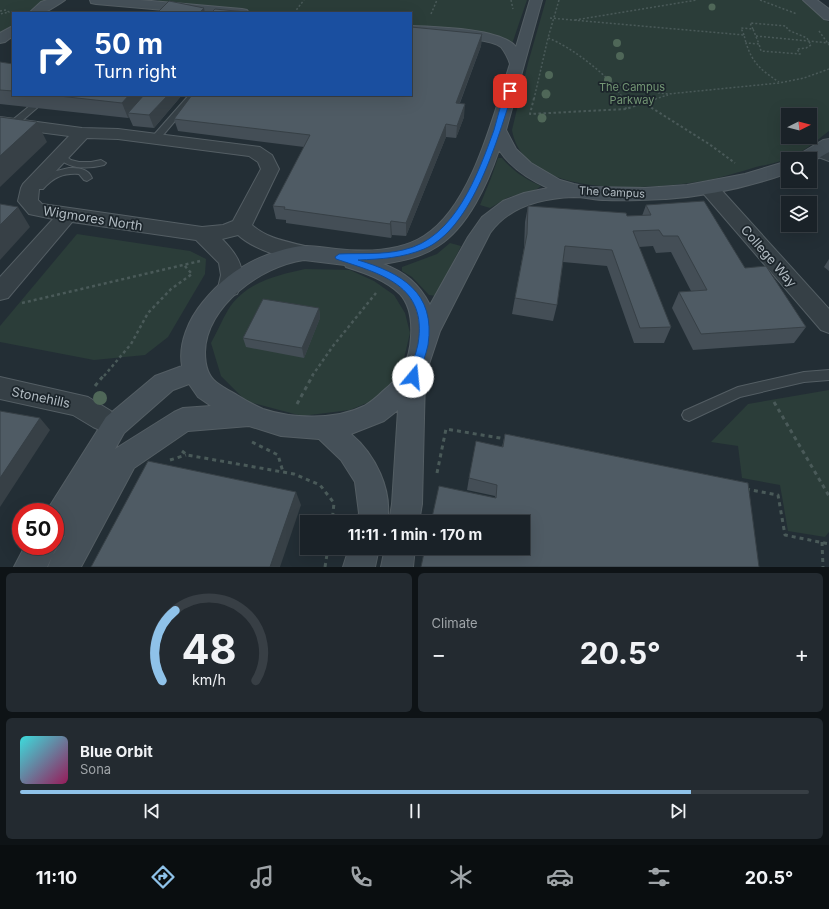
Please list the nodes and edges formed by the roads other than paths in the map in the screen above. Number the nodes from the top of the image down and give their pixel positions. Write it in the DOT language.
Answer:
graph roads {
  1 [pos="59,0"];
  2 [pos="96,0"];
  3 [pos="536,0"];
  4 [pos="809,0"];
  5 [pos="146,2"];
  6 [pos="37,12"];
  7 [pos="233,12"];
  8 [pos="829,16"];
  9 [pos="412,30"];
  10 [pos="12,31"];
  11 [pos="0,39"];
  12 [pos="518,64"];
  13 [pos="46,96"];
  14 [pos="193,96"];
  15 [pos="6,123"];
  16 [pos="497,130"];
  17 [pos="82,134"];
  18 [pos="155,139"];
  19 [pos="60,155"];
  20 [pos="100,163"];
  21 [pos="781,169"];
  22 [pos="87,178"];
  23 [pos="709,188"];
  24 [pos="575,191"];
  25 [pos="28,201"];
  26 [pos="67,215"];
  27 [pos="242,226"];
  28 [pos="202,234"];
  29 [pos="305,253"];
  30 [pos="339,257"];
  31 [pos="229,288"];
  32 [pos="0,292"];
  33 [pos="829,324"];
  34 [pos="423,345"];
  35 [pos="196,371"];
  36 [pos="829,375"];
  37 [pos="413,377"];
  38 [pos="0,388"];
  39 [pos="689,415"];
  40 [pos="102,419"];
  41 [pos="325,428"];
  42 [pos="250,429"];
  43 [pos="64,510"];
  44 [pos="374,515"];
  45 [pos="405,515"];
  46 [pos="37,555"];
  47 [pos="362,555"];
  48 [pos="399,555"];
  49 [pos="30,567"];
  50 [pos="64,567"];
  51 [pos="359,567"];
  52 [pos="397,567"];
  1 -- 6 [label="main road"];
  2 -- 5 [label="main road"];
  3 -- 12 [label="main road"];
  4 -- 8 [label="main road"];
  5 -- 7 [label="main road"];
  9 -- 12 [label="main road"];
  10 -- 11 [label="main road"];
  12 -- 16 [label="main road"];
  13 -- 15 [label="lane"];
  14 -- 18 [label="lane"];
  15 -- 17 [label="street"];
  16 -- 24 [label="main road, The Campus"];
  16 -- 30 [label="main road"];
  17 -- 18 [label="street"];
  17 -- 19 [label="street, Wigmores North"];
  18 -- 27 [label="street"];
  19 -- 20 [label="lane"];
  19 -- 25 [label="street, Wigmores North"];
  21 -- 23 [label="main road, The Campus"];
  22 -- 25 [label="lane"];
  23 -- 24 [label="main road, The Campus"];
  23 -- 33 [label="street, College Way"];
  24 -- 34 [label="main road"];
  25 -- 26 [label="street, Wigmores North"];
  26 -- 28 [label="street, Wigmores North"];
  26 -- 32 [label="street"];
  27 -- 28 [label="street, Wigmores North"];
  27 -- 29 [label="street"];
  28 -- 31 [label="street"];
  29 -- 30 [label="main road"];
  29 -- 31 [label="main road"];
  30 -- 34 [label="main road"];
  31 -- 35 [label="main road"];
  34 -- 37 [label="main road"];
  35 -- 42 [label="main road"];
  35 -- 43 [label="main road"];
  36 -- 39 [label="lane"];
  37 -- 41 [label="main road"];
  37 -- 45 [label="main road"];
  38 -- 40 [label="street, Stonehills"];
  41 -- 42 [label="main road"];
  41 -- 44 [label="main road"];
  42 -- 50 [label="main road"];
  46 -- 49 [label="main road"];
  47 -- 51 [label="main road"];
  48 -- 52 [label="main road"];
}
